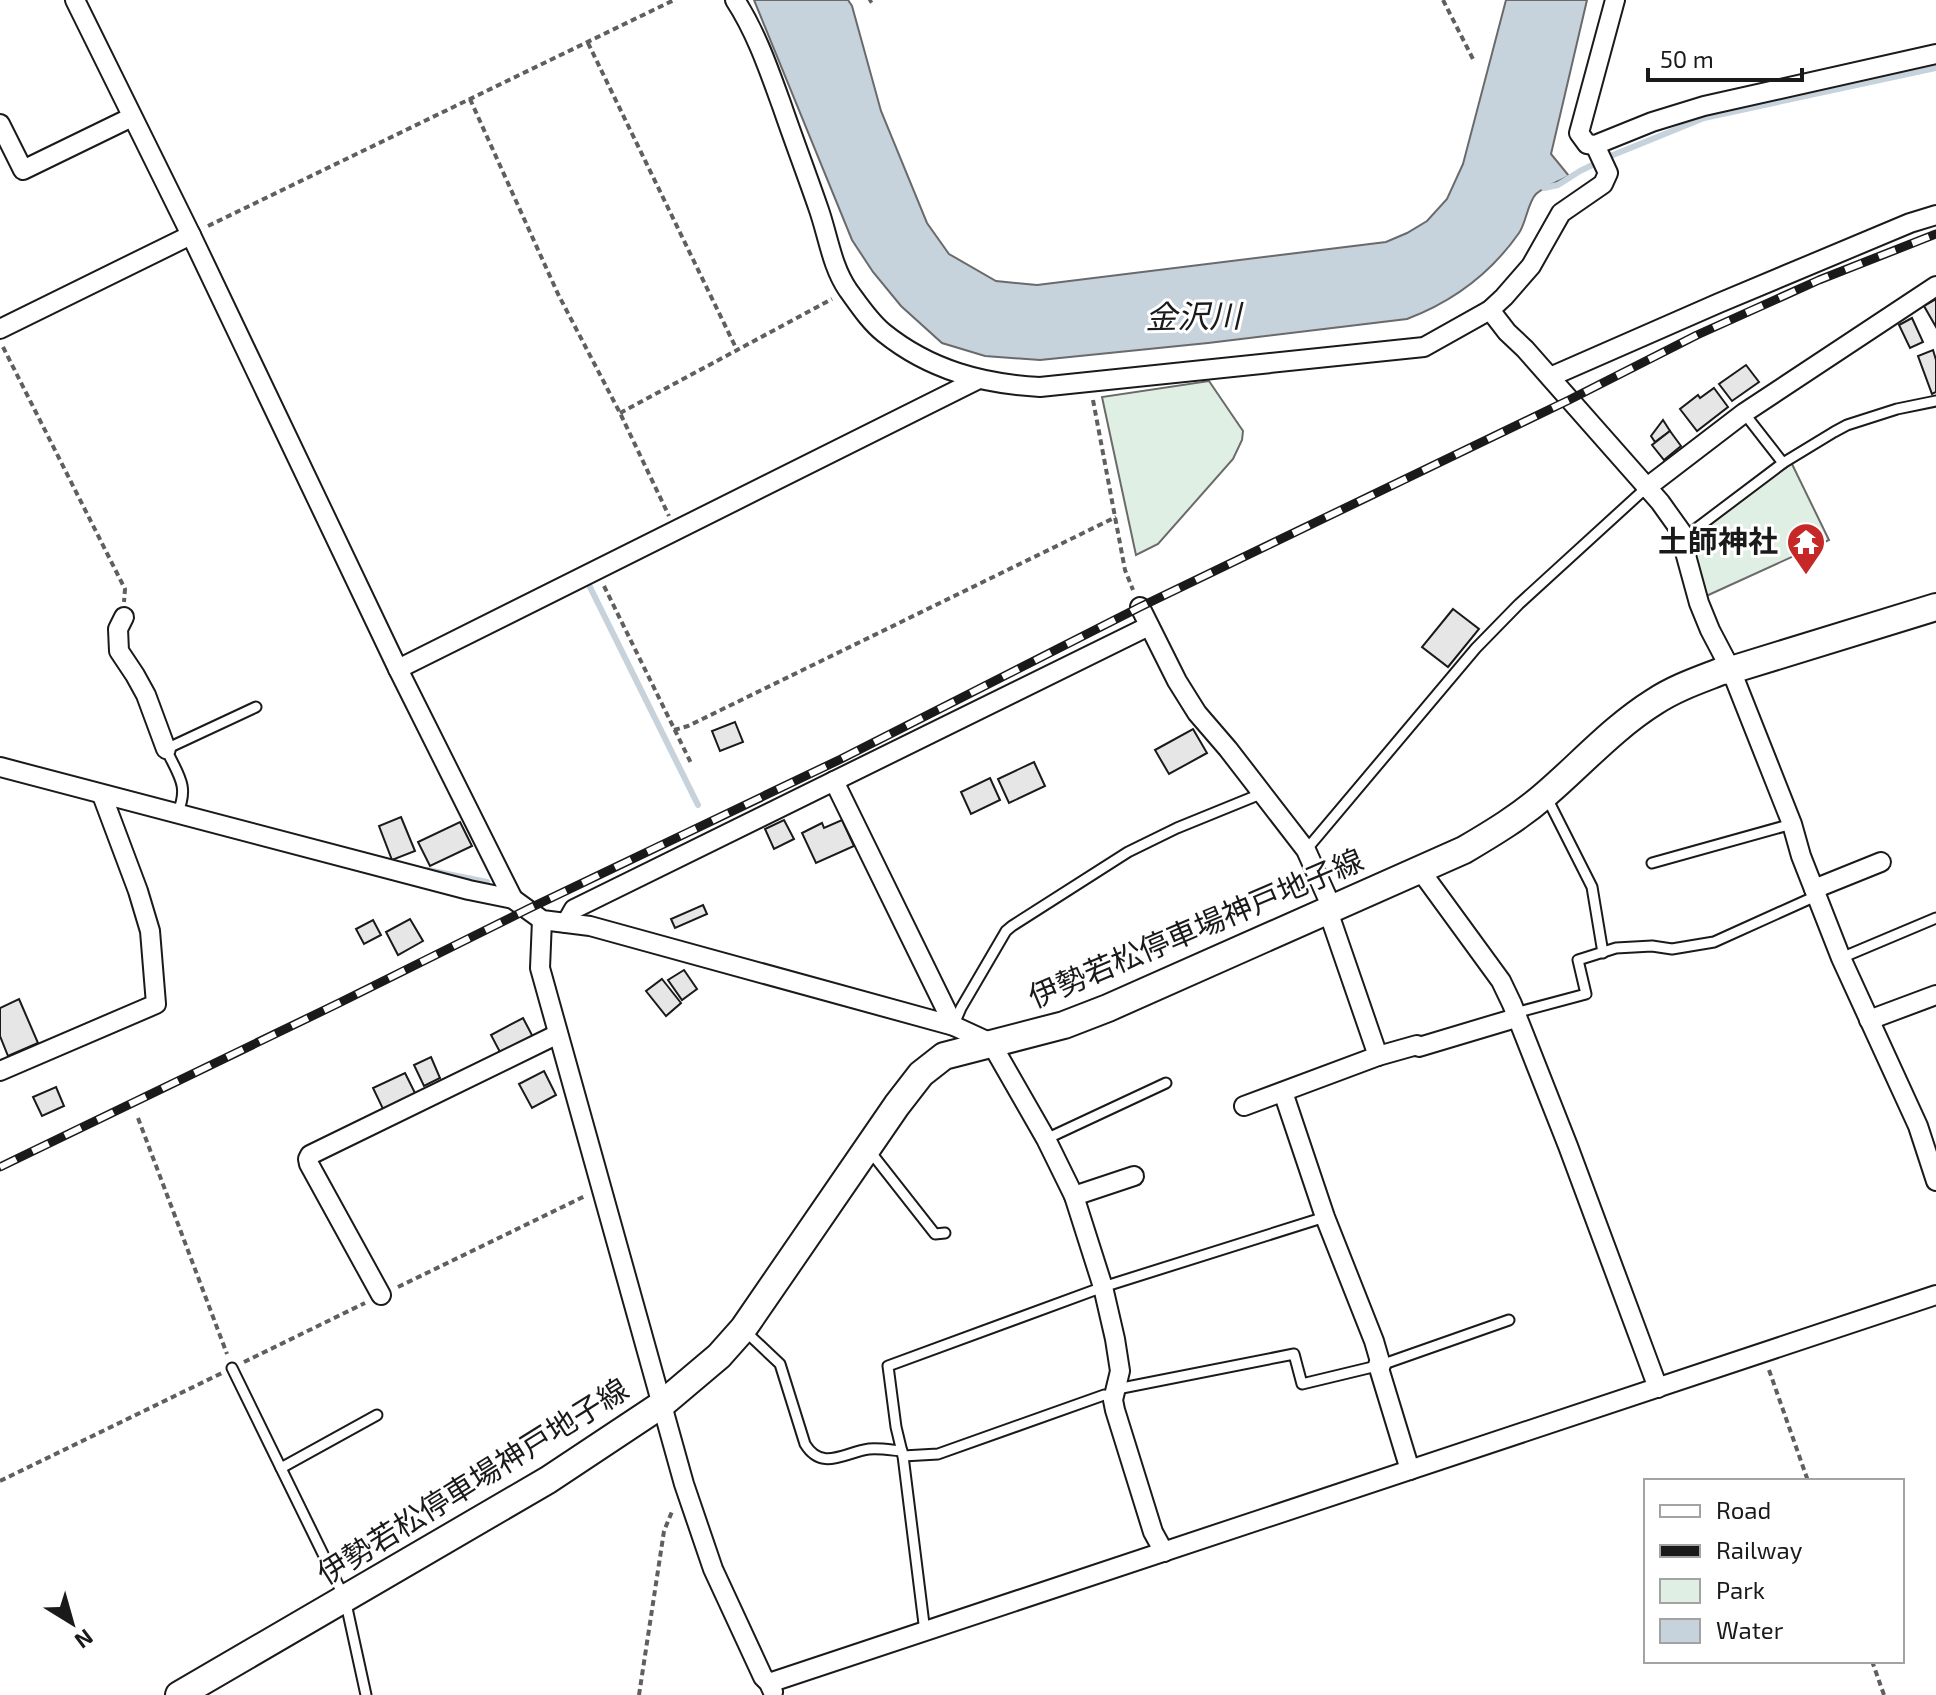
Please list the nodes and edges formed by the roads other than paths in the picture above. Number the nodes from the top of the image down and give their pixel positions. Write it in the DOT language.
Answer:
graph roads {
  1 [pos="75,0"];
  2 [pos="735,0"];
  3 [pos="1615,0"];
  4 [pos="1936,54"];
  5 [pos="132,117"];
  6 [pos="0,124"];
  7 [pos="1600,155"];
  8 [pos="1936,215"];
  9 [pos="191,235"];
  10 [pos="1936,286"];
  11 [pos="1490,310"];
  12 [pos="0,329"];
  13 [pos="1550,377"];
  14 [pos="977,380"];
  15 [pos="1936,401"];
  16 [pos="1744,413"];
  17 [pos="1783,463"];
  18 [pos="1646,488"];
  19 [pos="1685,537"];
  20 [pos="1140,607"];
  21 [pos="1936,607"];
  22 [pos="124,617"];
  23 [pos="1149,626"];
  24 [pos="398,669"];
  25 [pos="1731,670"];
  26 [pos="256,707"];
  27 [pos="166,749"];
  28 [pos="0,767"];
  29 [pos="834,781"];
  30 [pos="1263,793"];
  31 [pos="102,795"];
  32 [pos="1545,795"];
  33 [pos="177,814"];
  34 [pos="1792,824"];
  35 [pos="1306,850"];
  36 [pos="1881,862"];
  37 [pos="1652,863"];
  38 [pos="1420,870"];
  39 [pos="1815,893"];
  40 [pos="513,899"];
  41 [pos="1330,909"];
  42 [pos="1936,918"];
  43 [pos="542,920"];
  44 [pos="566,923"];
  45 [pos="1603,953"];
  46 [pos="1841,958"];
  47 [pos="1936,995"];
  48 [pos="1516,1016"];
  49 [pos="1869,1020"];
  50 [pos="954,1026"];
  51 [pos="558,1034"];
  52 [pos="991,1043"];
  53 [pos="1378,1056"];
  54 [pos="0,1071"];
  55 [pos="1166,1083"];
  56 [pos="1283,1092"];
  57 [pos="1244,1106"];
  58 [pos="1046,1139"];
  59 [pos="868,1148"];
  60 [pos="1134,1176"];
  61 [pos="1936,1181"];
  62 [pos="1074,1196"];
  63 [pos="1325,1217"];
  64 [pos="945,1233"];
  65 [pos="1103,1287"];
  66 [pos="381,1295"];
  67 [pos="1936,1295"];
  68 [pos="1509,1320"];
  69 [pos="743,1329"];
  70 [pos="1379,1365"];
  71 [pos="232,1368"];
  72 [pos="1658,1388"];
  73 [pos="1116,1393"];
  74 [pos="661,1405"];
  75 [pos="377,1415"];
  76 [pos="902,1454"];
  77 [pos="281,1468"];
  78 [pos="1410,1470"];
  79 [pos="1164,1552"];
  80 [pos="345,1599"];
  81 [pos="925,1632"];
  82 [pos="772,1689"];
  83 [pos="179,1695"];
  84 [pos="366,1695"];
  1 -- 5 [label="street"];
  2 -- 14 [label="street"];
  3 -- 7 [label="street"];
  4 -- 7 [label="street"];
  5 -- 6 [label="street"];
  5 -- 9 [label="street"];
  7 -- 11 [label="street"];
  8 -- 13 [label="street"];
  9 -- 12 [label="street"];
  9 -- 24 [label="street"];
  10 -- 16 [label="street"];
  11 -- 13 [label="street"];
  11 -- 14 [label="street"];
  13 -- 18 [label="street"];
  14 -- 24 [label="street"];
  15 -- 17 [label="lane"];
  16 -- 17 [label="lane"];
  16 -- 18 [label="street"];
  17 -- 19 [label="lane"];
  18 -- 19 [label="street"];
  18 -- 35 [label="lane"];
  19 -- 25 [label="street"];
  20 -- 23 [label="street"];
  21 -- 25 [label="main road, 伊勢若松停車場神戸地子線"];
  22 -- 27 [label="street"];
  23 -- 29 [label="street"];
  23 -- 30 [label="street"];
  24 -- 40 [label="street"];
  25 -- 32 [label="main road, 伊勢若松停車場神戸地子線"];
  25 -- 34 [label="street"];
  26 -- 27 [label="lane"];
  27 -- 33 [label="lane"];
  28 -- 31 [label="street"];
  29 -- 44 [label="street"];
  29 -- 50 [label="street"];
  30 -- 35 [label="street"];
  30 -- 50 [label="lane"];
  31 -- 33 [label="street"];
  31 -- 54 [label="street"];
  32 -- 38 [label="main road, 伊勢若松停車場神戸地子線"];
  32 -- 45 [label="lane"];
  33 -- 40 [label="street"];
  34 -- 37 [label="lane"];
  34 -- 39 [label="street"];
  35 -- 41 [label="street"];
  36 -- 39 [label="street"];
  38 -- 41 [label="main road, 伊勢若松停車場神戸地子線"];
  38 -- 48 [label="street"];
  39 -- 45 [label="lane"];
  39 -- 46 [label="street"];
  40 -- 43 [label="street"];
  41 -- 52 [label="main road, 伊勢若松停車場神戸地子線"];
  41 -- 53 [label="street"];
  42 -- 46 [label="lane"];
  43 -- 44 [label="street"];
  43 -- 51 [label="street"];
  44 -- 50 [label="street"];
  45 -- 48 [label="lane"];
  46 -- 49 [label="street"];
  47 -- 49 [label="street"];
  48 -- 53 [label="street"];
  48 -- 72 [label="street"];
  49 -- 61 [label="street"];
  50 -- 52 [label="street"];
  51 -- 66 [label="street"];
  51 -- 74 [label="street"];
  52 -- 58 [label="street"];
  52 -- 59 [label="main road, 伊勢若松停車場神戸地子線"];
  53 -- 56 [label="street"];
  55 -- 58 [label="lane"];
  56 -- 57 [label="street"];
  56 -- 63 [label="street"];
  58 -- 62 [label="street"];
  59 -- 64 [label="lane"];
  59 -- 69 [label="main road, 伊勢若松停車場神戸地子線"];
  60 -- 62 [label="street"];
  62 -- 65 [label="street"];
  63 -- 65 [label="lane"];
  63 -- 70 [label="street"];
  65 -- 73 [label="street"];
  65 -- 76 [label="lane"];
  67 -- 72 [label="street"];
  68 -- 70 [label="lane"];
  69 -- 74 [label="main road, 伊勢若松停車場神戸地子線"];
  69 -- 76 [label="lane"];
  70 -- 73 [label="lane"];
  70 -- 78 [label="street"];
  71 -- 77 [label="lane"];
  72 -- 78 [label="street"];
  73 -- 76 [label="lane"];
  73 -- 79 [label="street"];
  74 -- 80 [label="main road, 伊勢若松停車場神戸地子線"];
  74 -- 82 [label="street"];
  75 -- 77 [label="lane"];
  76 -- 81 [label="lane"];
  77 -- 80 [label="lane"];
  78 -- 79 [label="street"];
  79 -- 81 [label="street"];
  80 -- 83 [label="main road, 伊勢若松停車場神戸地子線"];
  80 -- 84 [label="lane"];
  81 -- 82 [label="street"];
}
